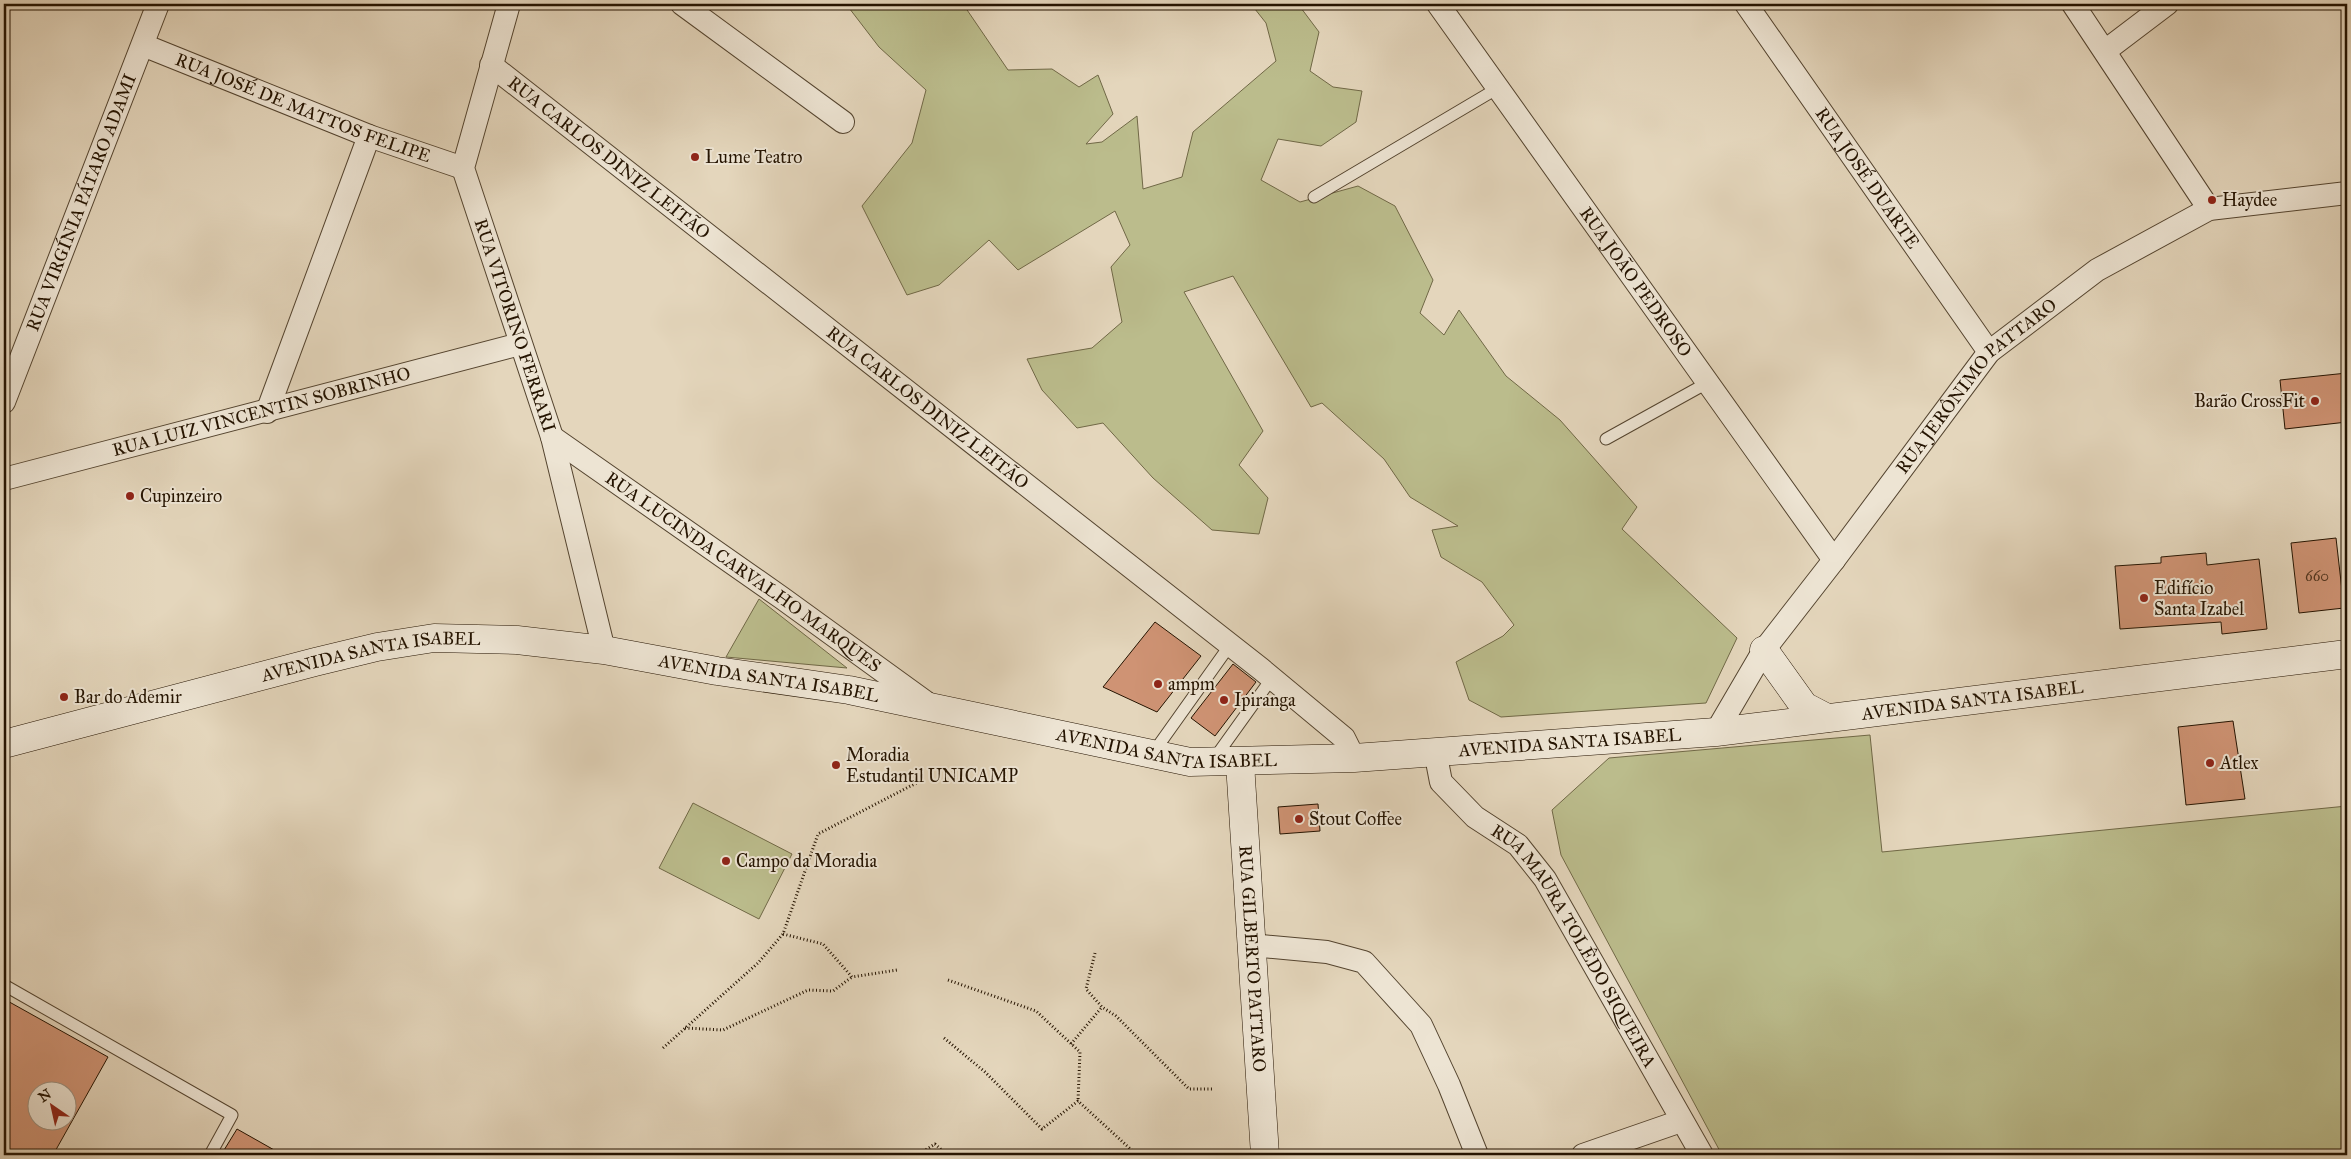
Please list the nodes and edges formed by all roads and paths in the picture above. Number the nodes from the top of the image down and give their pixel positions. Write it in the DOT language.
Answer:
graph roads {
  1 [pos="158,4"];
  2 [pos="509,4"];
  3 [pos="682,4"];
  4 [pos="1438,4"];
  5 [pos="1746,4"];
  6 [pos="2073,4"];
  7 [pos="2167,4"];
  8 [pos="143,45"];
  9 [pos="2105,51"];
  10 [pos="491,65"];
  11 [pos="1498,88"];
  12 [pos="843,122"];
  13 [pos="369,136"];
  14 [pos="463,168"];
  15 [pos="2347,193"];
  16 [pos="1314,197"];
  17 [pos="2209,208"];
  18 [pos="520,344"];
  19 [pos="1990,352"];
  20 [pos="1707,383"];
  21 [pos="4,402"];
  22 [pos="267,412"];
  23 [pos="552,437"];
  24 [pos="1606,439"];
  25 [pos="4,479"];
  26 [pos="1834,560"];
  27 [pos="1230,645"];
  28 [pos="604,650"];
  29 [pos="1764,650"];
  30 [pos="2347,654"];
  31 [pos="1272,678"];
  32 [pos="934,708"];
  33 [pos="1827,718"];
  34 [pos="1716,732"];
  35 [pos="4,744"];
  36 [pos="1435,751"];
  37 [pos="1152,754"];
  38 [pos="1354,758"];
  39 [pos="1211,762"];
  40 [pos="1240,763"];
  41 [pos="924,779"];
  42 [pos="783,934"];
  43 [pos="1251,945"];
  44 [pos="1095,953"];
  45 [pos="897,970"];
  46 [pos="852,977"];
  47 [pos="948,980"];
  48 [pos="4,985"];
  49 [pos="1102,1007"];
  50 [pos="685,1028"];
  51 [pos="944,1038"];
  52 [pos="1071,1044"];
  53 [pos="663,1048"];
  54 [pos="1212,1089"];
  55 [pos="1078,1101"];
  56 [pos="1681,1121"];
  57 [pos="210,1155"];
  58 [pos="917,1155"];
  59 [pos="947,1155"];
  60 [pos="1136,1155"];
  61 [pos="1264,1155"];
  62 [pos="1477,1155"];
  63 [pos="1583,1155"];
  64 [pos="1702,1155"];
  1 -- 8 [label="street, RUA VIRGÍNIA PÁTARO ADAMI"];
  2 -- 10 [label="street"];
  3 -- 12 [label="street"];
  4 -- 11 [label="street, RUA JOÃO PEDROSO"];
  5 -- 19 [label="street, RUA JOSÉ DUARTE"];
  6 -- 9 [label="street"];
  7 -- 9 [label="street"];
  8 -- 13 [label="street, RUA JOSÉ DE MATTOS FELIPE"];
  8 -- 21 [label="street, RUA VIRGÍNIA PÁTARO ADAMI"];
  9 -- 17 [label="street"];
  10 -- 14 [label="street"];
  10 -- 27 [label="street, RUA CARLOS DINIZ LEITÃO"];
  11 -- 16 [label="lane"];
  11 -- 20 [label="street, RUA JOÃO PEDROSO"];
  13 -- 14 [label="street, RUA JOSÉ DE MATTOS FELIPE"];
  13 -- 22 [label="street"];
  14 -- 18 [label="street, RUA VITORINO FERRARI"];
  15 -- 17 [label="street, RUA JERÔNIMO PATTARO"];
  17 -- 19 [label="street, RUA JERÔNIMO PATTARO"];
  18 -- 22 [label="street, RUA LUIZ VINCENTIN SOBRINHO"];
  18 -- 23 [label="street, RUA VITORINO FERRARI"];
  19 -- 26 [label="street, RUA JERÔNIMO PATTARO"];
  20 -- 24 [label="lane"];
  20 -- 26 [label="street, RUA JOÃO PEDROSO"];
  22 -- 25 [label="street, RUA LUIZ VINCENTIN SOBRINHO"];
  23 -- 28 [label="street, RUA VITORINO FERRARI"];
  23 -- 32 [label="street, RUA LUCINDA CARVALHO MARQUES"];
  26 -- 29 [label="street, RUA JERÔNIMO PATTARO"];
  27 -- 31 [label="street, RUA CARLOS DINIZ LEITÃO"];
  27 -- 37 [label="lane"];
  28 -- 32 [label="main road, AVENIDA SANTA ISABEL"];
  28 -- 35 [label="main road, AVENIDA SANTA ISABEL"];
  29 -- 33 [label="main road"];
  29 -- 34 [label="street, RUA JERÔNIMO PATTARO"];
  30 -- 33 [label="main road, AVENIDA SANTA ISABEL"];
  31 -- 38 [label="street, RUA CARLOS DINIZ LEITÃO"];
  31 -- 39 [label="lane"];
  32 -- 37 [label="main road, AVENIDA SANTA ISABEL"];
  33 -- 34 [label="main road, AVENIDA SANTA ISABEL"];
  34 -- 36 [label="main road, AVENIDA SANTA ISABEL"];
  36 -- 38 [label="main road, AVENIDA SANTA ISABEL"];
  36 -- 56 [label="street, RUA MAURA TOLÊDO SIQUEIRA"];
  37 -- 39 [label="main road, AVENIDA SANTA ISABEL"];
  38 -- 40 [label="main road, AVENIDA SANTA ISABEL"];
  39 -- 40 [label="main road, AVENIDA SANTA ISABEL"];
  40 -- 43 [label="main road, RUA GILBERTO PATTARO"];
  41 -- 42 [label="path"];
  42 -- 46 [label="path"];
  42 -- 50 [label="path"];
  43 -- 61 [label="main road, RUA GILBERTO PATTARO"];
  43 -- 62 [label="street"];
  44 -- 49 [label="path"];
  45 -- 46 [label="path"];
  46 -- 50 [label="path"];
  47 -- 52 [label="path"];
  48 -- 57 [label="lane"];
  49 -- 52 [label="path"];
  49 -- 54 [label="path"];
  50 -- 53 [label="path"];
  51 -- 55 [label="path"];
  52 -- 55 [label="path"];
  55 -- 60 [label="path"];
  56 -- 63 [label="street"];
  56 -- 64 [label="street, RUA MAURA TOLÊDO SIQUEIRA"];
  58 -- 59 [label="path"];
}
